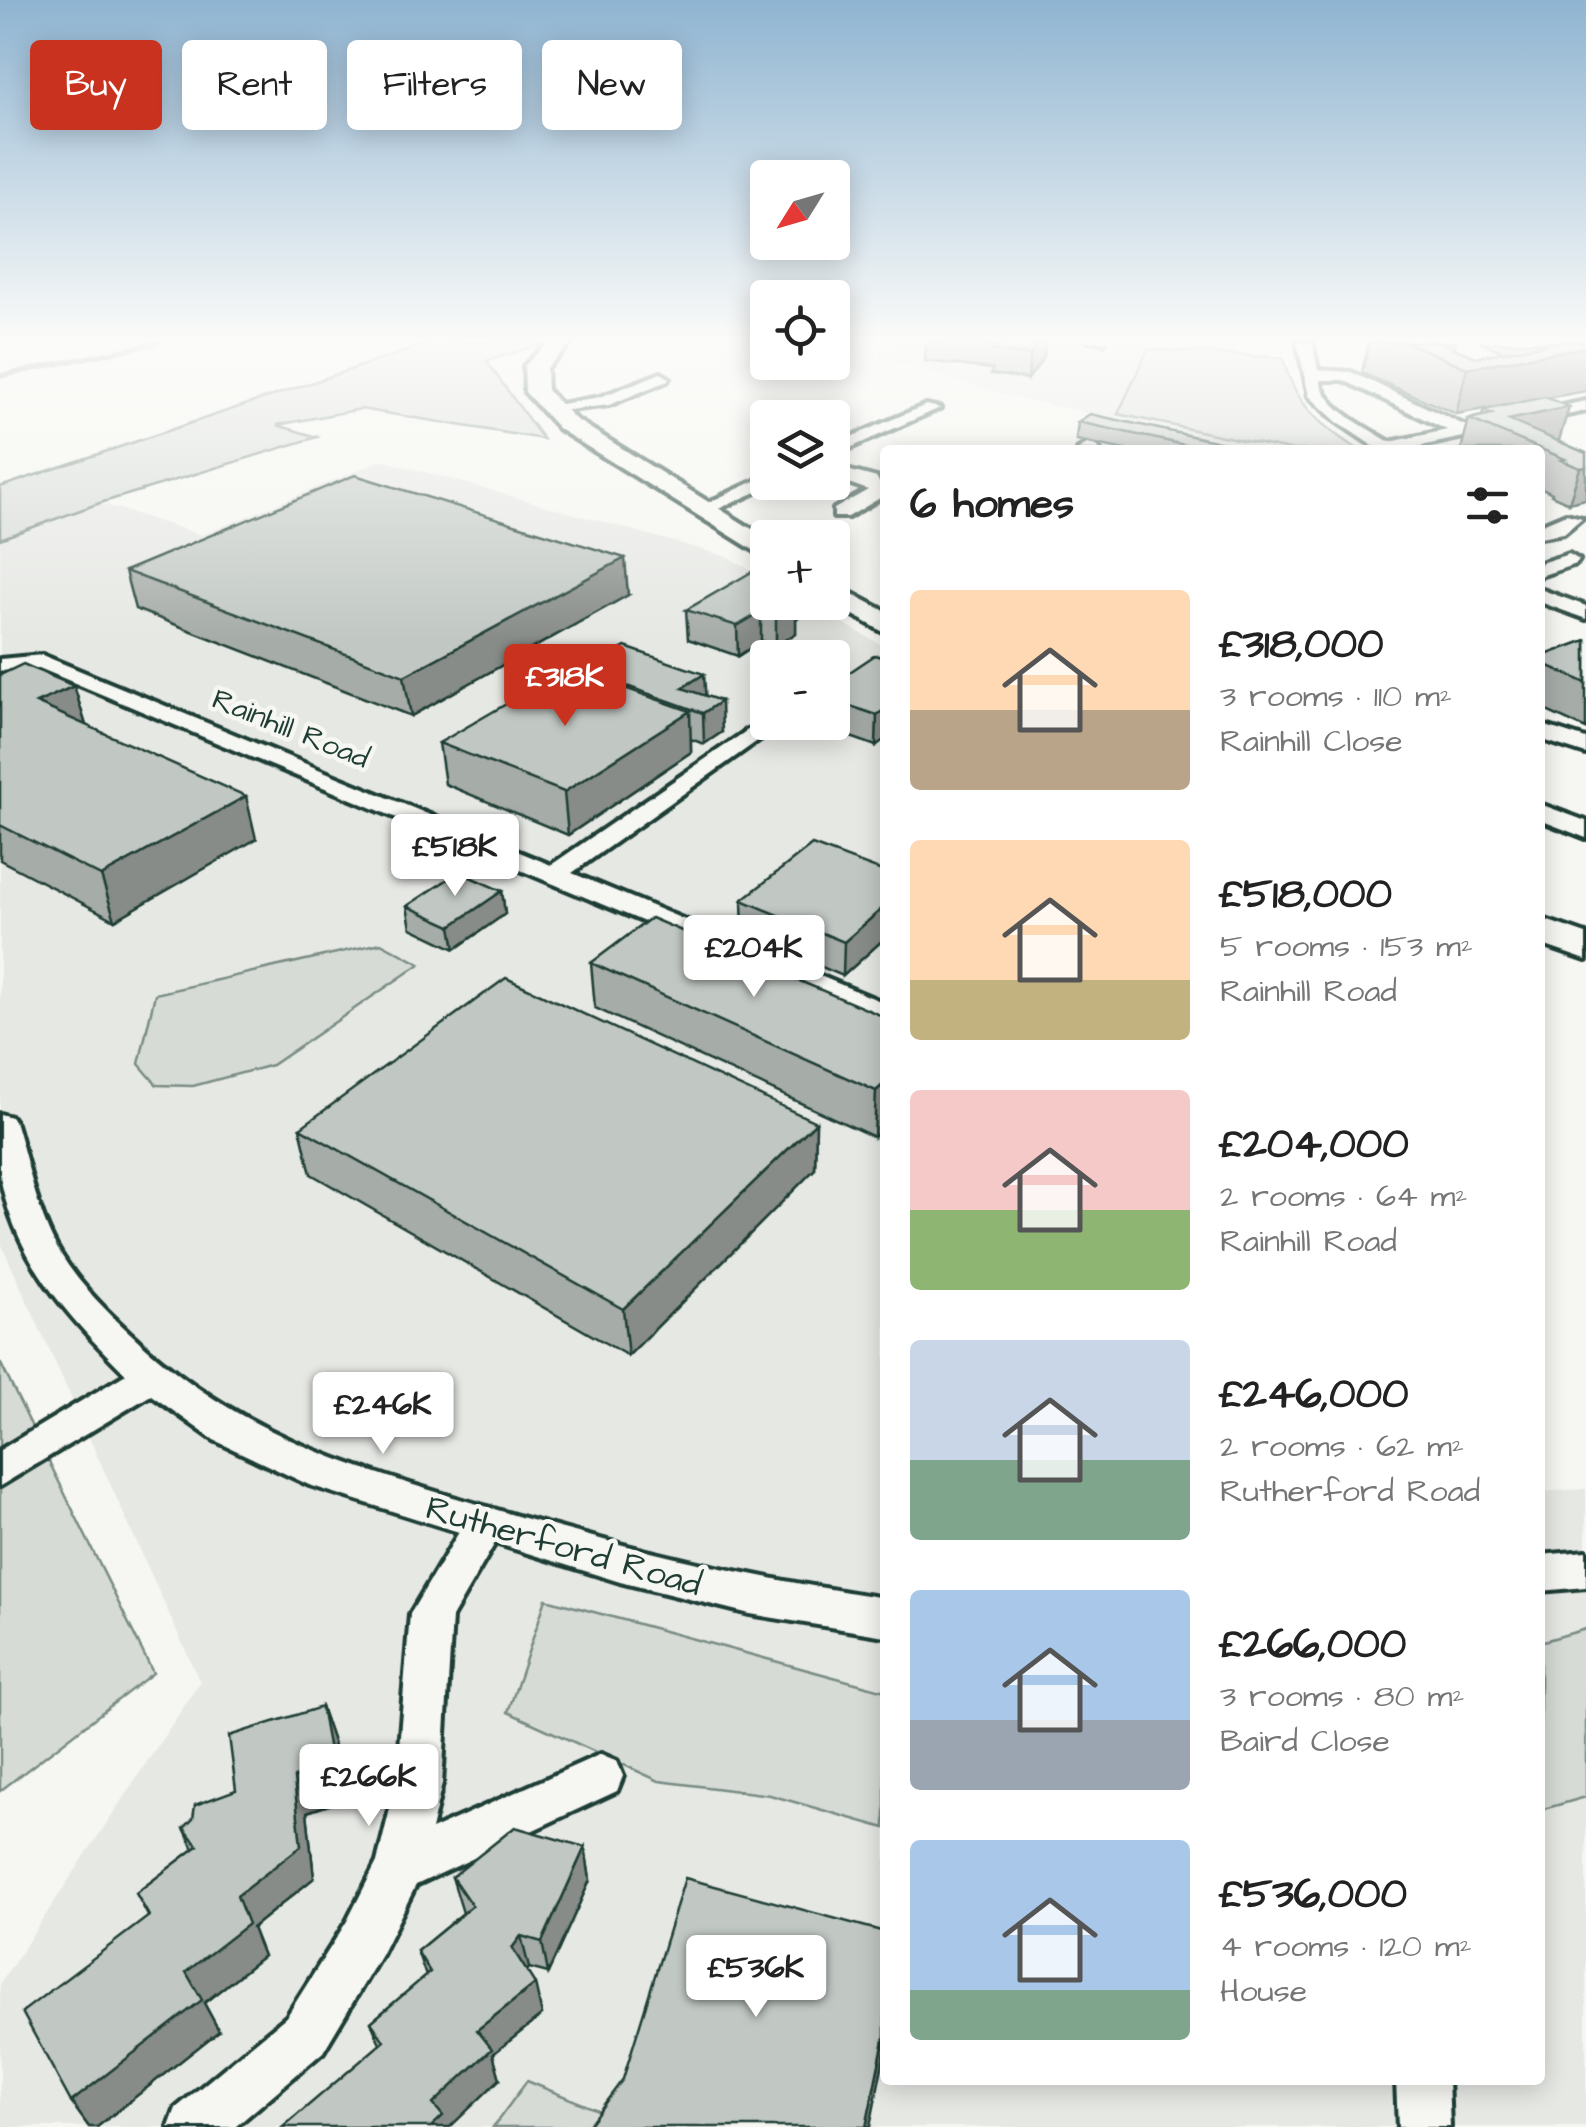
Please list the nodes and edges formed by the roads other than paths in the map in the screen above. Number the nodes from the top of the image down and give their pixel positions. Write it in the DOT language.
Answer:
graph roads {
  1 [pos="595,441"];
  2 [pos="850,476"];
  3 [pos="750,488"];
  4 [pos="701,510"];
  5 [pos="1545,510"];
  6 [pos="841,513"];
  7 [pos="1545,530"];
  8 [pos="750,540"];
  9 [pos="1569,560"];
  10 [pos="1545,568"];
  11 [pos="1545,596"];
  12 [pos="850,602"];
  13 [pos="1586,612"];
  14 [pos="880,621"];
  15 [pos="0,665"];
  16 [pos="750,736"];
  17 [pos="1545,736"];
  18 [pos="1586,747"];
  19 [pos="1545,813"];
  20 [pos="1586,830"];
  21 [pos="556,874"];
  22 [pos="1545,932"];
  23 [pos="1586,948"];
  24 [pos="880,1012"];
  25 [pos="0,1124"];
  26 [pos="152,1376"];
  27 [pos="0,1470"];
  28 [pos="484,1525"];
  29 [pos="1586,1569"];
  30 [pos="1545,1573"];
  31 [pos="880,1616"];
  32 [pos="601,1776"];
  33 [pos="399,1868"];
  34 [pos="1422,2085"];
  35 [pos="194,2127"];
  36 [pos="1424,2127"];
  1 -- 4 [label="street"];
  2 -- 6 [label="street"];
  3 -- 4 [label="street"];
  4 -- 8 [label="street"];
  5 -- 7 [label="street"];
  9 -- 10 [label="street"];
  11 -- 13 [label="street"];
  12 -- 14 [label="street"];
  15 -- 21 [label="street, Rainhill Road"];
  16 -- 21 [label="street"];
  17 -- 18 [label="street"];
  19 -- 20 [label="street"];
  21 -- 24 [label="street, Rainhill Road"];
  22 -- 23 [label="street"];
  25 -- 26 [label="street, Rutherford Road"];
  26 -- 27 [label="street"];
  26 -- 28 [label="street, Rutherford Road"];
  28 -- 31 [label="street, Rutherford Road"];
  28 -- 33 [label="street"];
  29 -- 30 [label="street"];
  32 -- 33 [label="street"];
  33 -- 35 [label="street"];
  34 -- 36 [label="street"];
}
